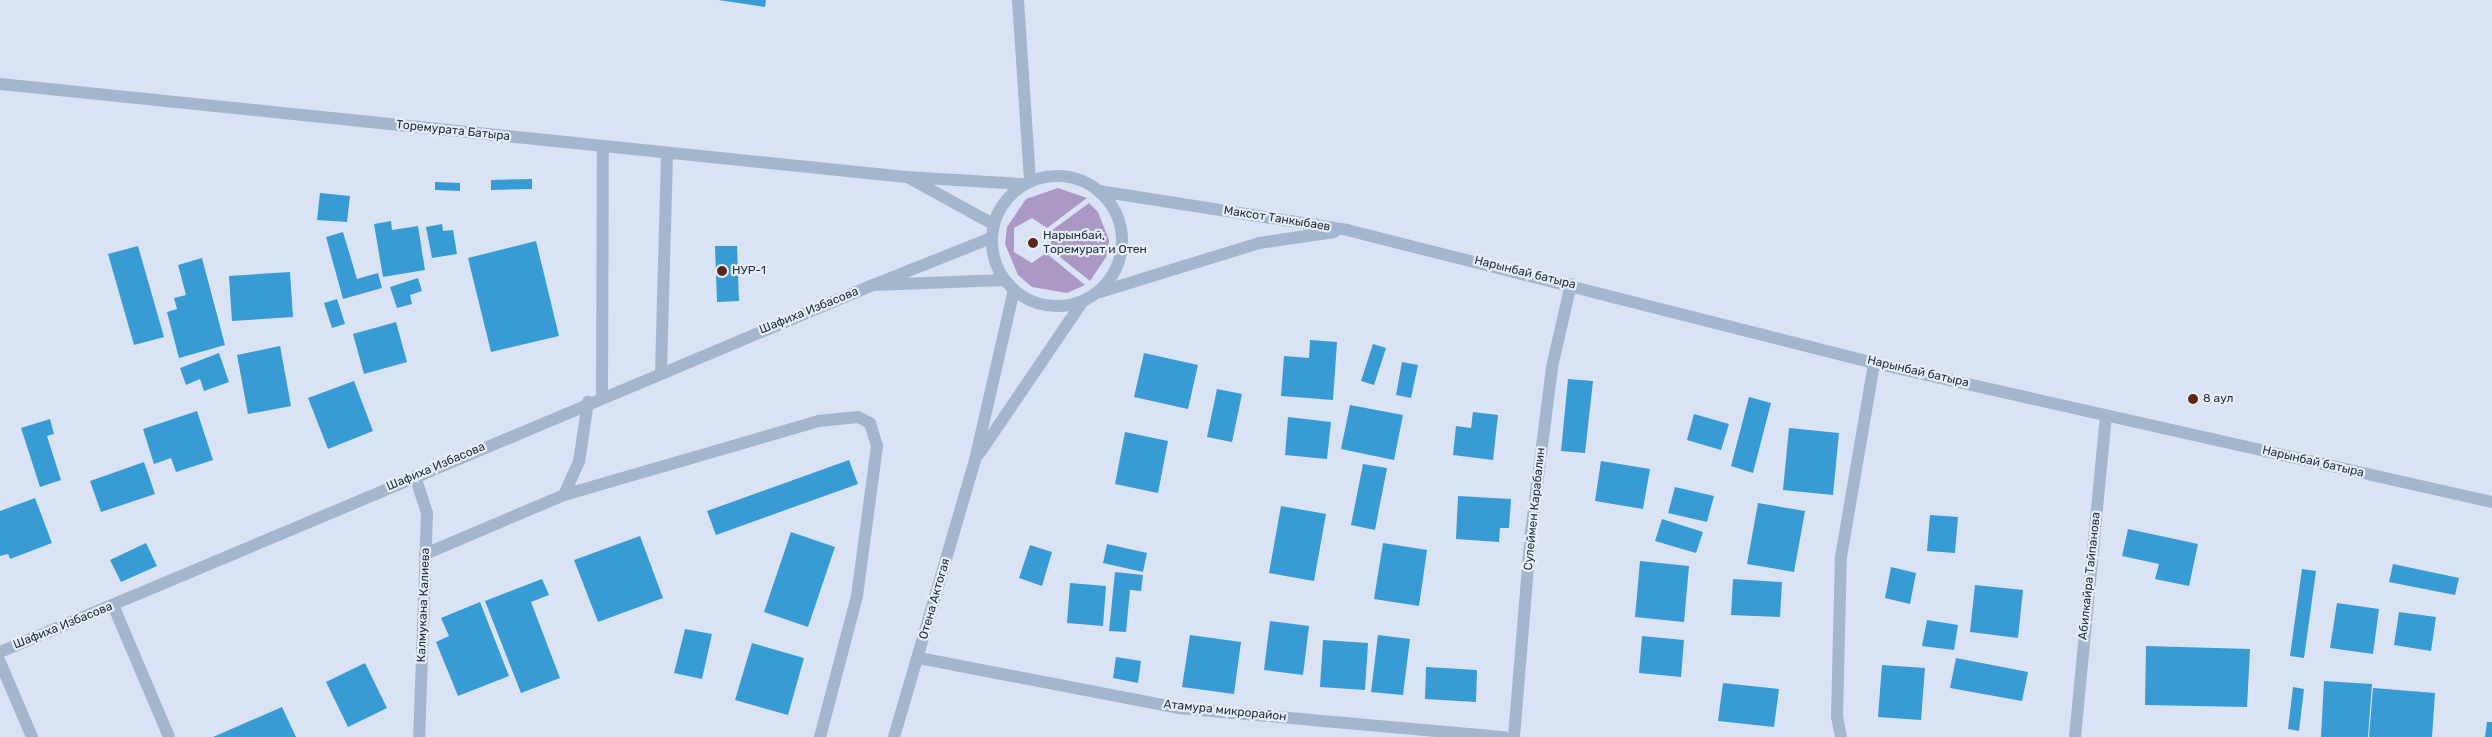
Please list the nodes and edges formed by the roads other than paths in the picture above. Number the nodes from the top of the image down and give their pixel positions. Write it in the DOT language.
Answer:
graph roads {
  1 [pos="1018,0"];
  2 [pos="0,84"];
  3 [pos="603,146"];
  4 [pos="666,152"];
  5 [pos="906,177"];
  6 [pos="1026,182"];
  7 [pos="1099,191"];
  8 [pos="993,224"];
  9 [pos="1346,230"];
  10 [pos="991,238"];
  11 [pos="1004,280"];
  12 [pos="1571,284"];
  13 [pos="873,285"];
  14 [pos="1014,290"];
  15 [pos="1096,294"];
  16 [pos="1083,300"];
  17 [pos="1874,363"];
  18 [pos="661,371"];
  19 [pos="602,396"];
  20 [pos="588,402"];
  21 [pos="2106,415"];
  22 [pos="975,460"];
  23 [pos="415,476"];
  24 [pos="564,495"];
  25 [pos="2492,502"];
  26 [pos="425,554"];
  27 [pos="113,605"];
  28 [pos="0,652"];
  29 [pos="919,658"];
  30 [pos="0,662"];
  31 [pos="32,737"];
  32 [pos="170,737"];
  33 [pos="419,737"];
  34 [pos="820,737"];
  35 [pos="894,737"];
  36 [pos="1505,737"];
  37 [pos="1514,737"];
  38 [pos="1841,737"];
  39 [pos="2075,737"];
  1 -- 6 [label="street"];
  2 -- 3 [label="street, Торемурата Батыра"];
  3 -- 4 [label="street, Торемурата Батыра"];
  3 -- 19 [label="street"];
  4 -- 5 [label="street, Торемурата Батыра"];
  4 -- 18 [label="street"];
  5 -- 6 [label="street, Торемурата Батыра"];
  5 -- 8 [label="street"];
  6 -- 7 [label="street"];
  6 -- 8 [label="street"];
  7 -- 9 [label="street, Максот Танкыбаев"];
  7 -- 15 [label="street"];
  8 -- 10 [label="street"];
  9 -- 12 [label="street, Нарынбай батыра"];
  9 -- 15 [label="street, Максот Танкыбаев"];
  10 -- 11 [label="street"];
  10 -- 13 [label="street, Шафиха Избасова"];
  11 -- 13 [label="street"];
  11 -- 14 [label="street"];
  12 -- 17 [label="street, Нарынбай батыра"];
  12 -- 37 [label="street, Сулеймен Карабалин"];
  13 -- 18 [label="street, Шафиха Избасова"];
  14 -- 16 [label="street"];
  14 -- 22 [label="street, Отена Актогая"];
  15 -- 16 [label="street"];
  16 -- 22 [label="street, Отена Актогая"];
  17 -- 21 [label="street, Нарынбай батыра"];
  17 -- 38 [label="street"];
  18 -- 19 [label="street, Шафиха Избасова"];
  19 -- 20 [label="street, Шафиха Избасова"];
  20 -- 23 [label="street, Шафиха Избасова"];
  20 -- 24 [label="street"];
  21 -- 25 [label="street, Нарынбай батыра"];
  21 -- 39 [label="street, Абилкайра Тайпанова"];
  22 -- 29 [label="street, Отена Актогая"];
  23 -- 26 [label="street, Калмукана Калиева"];
  23 -- 27 [label="street, Шафиха Избасова"];
  24 -- 26 [label="street"];
  24 -- 34 [label="street"];
  26 -- 33 [label="street, Калмукана Калиева"];
  27 -- 28 [label="street, Шафиха Избасова"];
  27 -- 32 [label="street"];
  29 -- 35 [label="street, Отена Актогая"];
  29 -- 36 [label="street, Атамура микрорайон"];
  30 -- 31 [label="street"];
}
